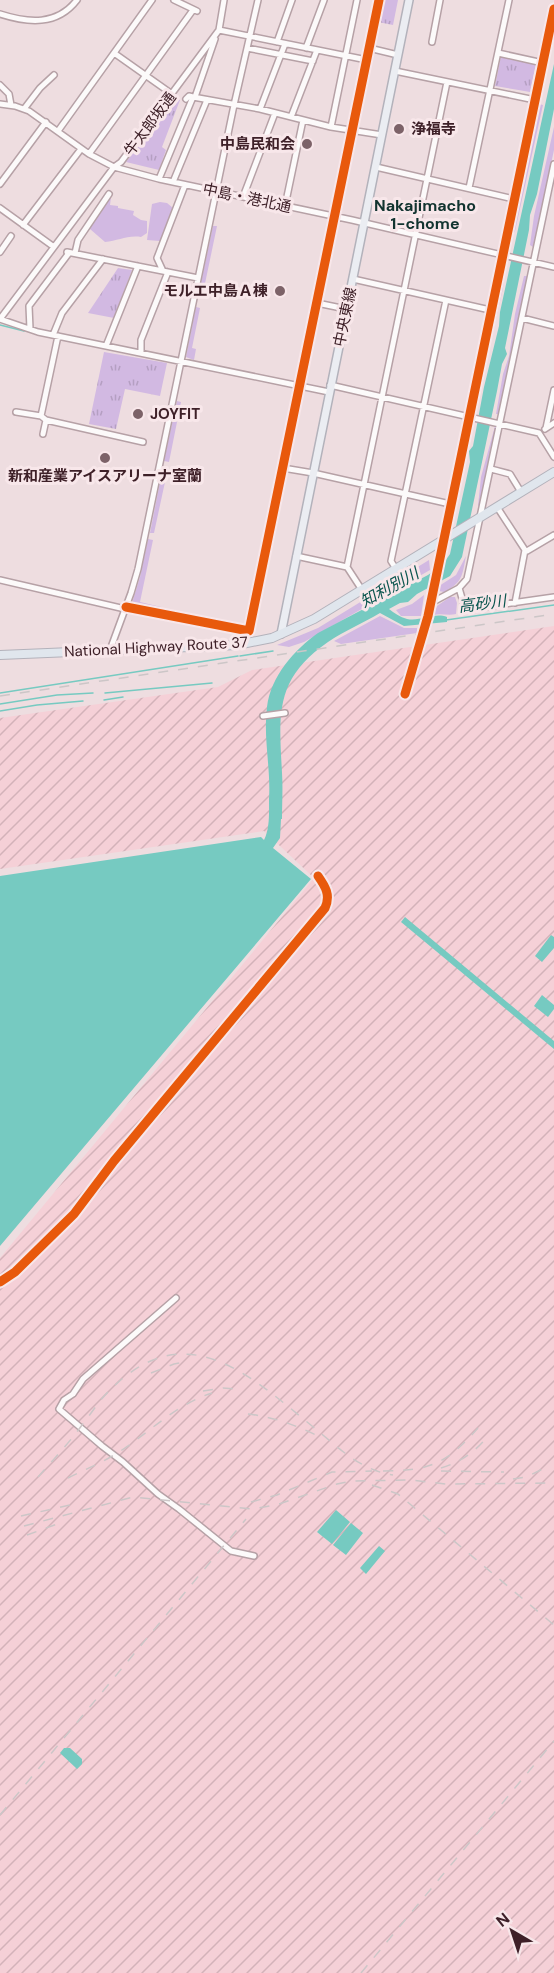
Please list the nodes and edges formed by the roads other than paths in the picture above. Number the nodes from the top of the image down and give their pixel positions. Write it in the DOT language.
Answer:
graph roads {
  1 [pos="77,0"];
  2 [pos="152,0"];
  3 [pos="174,0"];
  4 [pos="224,0"];
  5 [pos="258,0"];
  6 [pos="292,0"];
  7 [pos="324,0"];
  8 [pos="357,0"];
  9 [pos="379,0"];
  10 [pos="409,0"];
  11 [pos="440,0"];
  12 [pos="509,0"];
  13 [pos="554,9"];
  14 [pos="0,14"];
  15 [pos="218,31"];
  16 [pos="249,36"];
  17 [pos="277,42"];
  18 [pos="432,42"];
  19 [pos="285,44"];
  20 [pos="247,48"];
  21 [pos="306,48"];
  22 [pos="369,48"];
  23 [pos="317,50"];
  24 [pos="114,53"];
  25 [pos="498,53"];
  26 [pos="281,55"];
  27 [pos="398,55"];
  28 [pos="347,56"];
  29 [pos="367,60"];
  30 [pos="313,61"];
  31 [pos="543,63"];
  32 [pos="395,71"];
  33 [pos="54,75"];
  34 [pos="145,75"];
  35 [pos="447,82"];
  36 [pos="0,85"];
  37 [pos="490,91"];
  38 [pos="172,94"];
  39 [pos="194,97"];
  40 [pos="186,99"];
  41 [pos="207,100"];
  42 [pos="535,100"];
  43 [pos="0,104"];
  44 [pos="10,105"];
  45 [pos="234,105"];
  46 [pos="24,109"];
  47 [pos="260,109"];
  48 [pos="275,113"];
  49 [pos="291,117"];
  50 [pos="303,120"];
  51 [pos="46,122"];
  52 [pos="331,127"];
  53 [pos="352,130"];
  54 [pos="58,131"];
  55 [pos="382,135"];
  56 [pos="81,148"];
  57 [pos="89,154"];
  58 [pos="114,167"];
  59 [pos="376,167"];
  60 [pos="554,169"];
  61 [pos="427,179"];
  62 [pos="159,180"];
  63 [pos="173,182"];
  64 [pos="0,183"];
  65 [pos="185,185"];
  66 [pos="469,188"];
  67 [pos="216,192"];
  68 [pos="109,194"];
  69 [pos="243,197"];
  70 [pos="514,199"];
  71 [pos="285,206"];
  72 [pos="0,208"];
  73 [pos="335,216"];
  74 [pos="365,223"];
  75 [pos="23,225"];
  76 [pos="416,234"];
  77 [pos="11,236"];
  78 [pos="54,247"];
  79 [pos="0,252"];
  80 [pos="71,252"];
  81 [pos="503,255"];
  82 [pos="103,259"];
  83 [pos="534,262"];
  84 [pos="138,266"];
  85 [pos="554,267"];
  86 [pos="165,271"];
  87 [pos="198,278"];
  88 [pos="353,279"];
  89 [pos="404,291"];
  90 [pos="446,300"];
  91 [pos="317,303"];
  92 [pos="346,309"];
  93 [pos="490,310"];
  94 [pos="522,318"];
  95 [pos="0,319"];
  96 [pos="554,326"];
  97 [pos="30,329"];
  98 [pos="55,335"];
  99 [pos="106,346"];
  100 [pos="141,352"];
  101 [pos="181,361"];
  102 [pos="299,386"];
  103 [pos="330,388"];
  104 [pos="554,390"];
  105 [pos="382,397"];
  106 [pos="424,407"];
  107 [pos="16,412"];
  108 [pos="41,416"];
  109 [pos="468,418"];
  110 [pos="46,420"];
  111 [pos="554,423"];
  112 [pos="500,424"];
  113 [pos="546,428"];
  114 [pos="539,433"];
  115 [pos="43,434"];
  116 [pos="143,442"];
  117 [pos="554,458"];
  118 [pos="283,468"];
  119 [pos="491,468"];
  120 [pos="554,472"];
  121 [pos="313,473"];
  122 [pos="364,484"];
  123 [pos="521,492"];
  124 [pos="405,494"];
  125 [pos="450,504"];
  126 [pos="497,507"];
  127 [pos="481,518"];
  128 [pos="554,535"];
  129 [pos="443,540"];
  130 [pos="525,550"];
  131 [pos="296,556"];
  132 [pos="346,567"];
  133 [pos="396,569"];
  134 [pos="0,580"];
  135 [pos="459,588"];
  136 [pos="362,590"];
  137 [pos="554,597"];
  138 [pos="431,603"];
  139 [pos="515,603"];
  140 [pos="126,608"];
  141 [pos="281,634"];
  142 [pos="110,650"];
  143 [pos="0,655"];
  144 [pos="405,694"];
  145 [pos="285,713"];
  146 [pos="263,716"];
  147 [pos="318,876"];
  148 [pos="0,1282"];
  149 [pos="176,1298"];
  150 [pos="254,1556"];
  1 -- 14 [label="street"];
  2 -- 24 [label="street"];
  3 -- 34 [label="street"];
  4 -- 15 [label="street"];
  5 -- 16 [label="street"];
  6 -- 17 [label="street"];
  7 -- 21 [label="street"];
  8 -- 28 [label="street"];
  9 -- 22 [label="street"];
  10 -- 27 [label="main road, 中央東線"];
  11 -- 18 [label="street"];
  12 -- 25 [label="street"];
  13 -- 31 [label="street"];
  15 -- 16 [label="street"];
  15 -- 38 [label="street, 牛太郎坂通"];
  15 -- 39 [label="street"];
  16 -- 17 [label="street"];
  16 -- 20 [label="street"];
  17 -- 19 [label="street"];
  19 -- 21 [label="street"];
  19 -- 26 [label="street"];
  20 -- 26 [label="street"];
  20 -- 45 [label="street"];
  21 -- 23 [label="street"];
  22 -- 27 [label="street"];
  22 -- 29 [label="street"];
  23 -- 28 [label="street"];
  23 -- 30 [label="street"];
  24 -- 34 [label="street"];
  24 -- 54 [label="street"];
  25 -- 31 [label="street"];
  25 -- 37 [label="street"];
  26 -- 30 [label="street"];
  26 -- 47 [label="street"];
  27 -- 32 [label="main road, 中央東線"];
  28 -- 29 [label="street"];
  28 -- 52 [label="street"];
  29 -- 53 [label="street"];
  30 -- 49 [label="street"];
  31 -- 42 [label="street"];
  32 -- 35 [label="street"];
  32 -- 55 [label="main road, 中央東線"];
  33 -- 46 [label="street"];
  34 -- 38 [label="street"];
  34 -- 57 [label="street"];
  35 -- 37 [label="street"];
  35 -- 61 [label="street"];
  36 -- 44 [label="street"];
  37 -- 42 [label="street"];
  37 -- 66 [label="street"];
  38 -- 58 [label="street, 牛太郎坂通"];
  39 -- 40 [label="street"];
  39 -- 41 [label="street"];
  39 -- 62 [label="street"];
  41 -- 45 [label="street"];
  41 -- 63 [label="street"];
  42 -- 70 [label="street"];
  43 -- 44 [label="street, 中島・港北通"];
  44 -- 46 [label="street, 中島・港北通"];
  45 -- 47 [label="street"];
  45 -- 67 [label="street"];
  46 -- 51 [label="street, 中島・港北通"];
  47 -- 48 [label="street"];
  48 -- 49 [label="street"];
  48 -- 69 [label="street"];
  49 -- 50 [label="street"];
  50 -- 52 [label="street"];
  50 -- 71 [label="street"];
  51 -- 54 [label="street, 中島・港北通"];
  51 -- 64 [label="street"];
  52 -- 53 [label="street"];
  53 -- 55 [label="street"];
  53 -- 73 [label="street"];
  54 -- 56 [label="street, 中島・港北通"];
  55 -- 59 [label="main road, 中央東線"];
  56 -- 57 [label="street, 中島・港北通"];
  56 -- 75 [label="street"];
  57 -- 58 [label="street, 中島・港北通"];
  58 -- 62 [label="street, 中島・港北通"];
  58 -- 78 [label="street, 牛太郎坂通"];
  59 -- 61 [label="street"];
  59 -- 74 [label="main road, 中央東線"];
  60 -- 83 [label="street"];
  61 -- 66 [label="street"];
  61 -- 76 [label="street"];
  62 -- 63 [label="street, 中島・港北通"];
  63 -- 65 [label="street, 中島・港北通"];
  65 -- 67 [label="street, 中島・港北通"];
  65 -- 86 [label="street"];
  66 -- 70 [label="street"];
  67 -- 69 [label="street, 中島・港北通"];
  67 -- 87 [label="street"];
  68 -- 80 [label="street"];
  69 -- 71 [label="street, 中島・港北通"];
  70 -- 81 [label="street"];
  71 -- 73 [label="street, 中島・港北通"];
  72 -- 75 [label="street"];
  73 -- 74 [label="street, 中島・港北通"];
  73 -- 91 [label="street"];
  74 -- 76 [label="street, 中島・港北通"];
  74 -- 88 [label="main road, 中央東線"];
  75 -- 78 [label="street"];
  76 -- 81 [label="street, 中島・港北通"];
  76 -- 89 [label="street"];
  77 -- 79 [label="street"];
  78 -- 95 [label="street, 牛太郎坂通"];
  80 -- 82 [label="street"];
  80 -- 97 [label="street"];
  81 -- 83 [label="street, 中島・港北通"];
  81 -- 93 [label="street"];
  82 -- 84 [label="street"];
  82 -- 98 [label="street"];
  83 -- 85 [label="street"];
  83 -- 94 [label="street"];
  84 -- 86 [label="street"];
  84 -- 99 [label="street"];
  86 -- 87 [label="street"];
  86 -- 100 [label="street"];
  87 -- 101 [label="street"];
  88 -- 89 [label="street"];
  88 -- 92 [label="main road, 中央東線"];
  89 -- 90 [label="street"];
  89 -- 105 [label="street"];
  90 -- 93 [label="street"];
  90 -- 106 [label="street"];
  91 -- 92 [label="street"];
  91 -- 102 [label="street"];
  92 -- 103 [label="main road, 中央東線"];
  93 -- 109 [label="street"];
  94 -- 96 [label="street"];
  94 -- 112 [label="street"];
  95 -- 97 [label="street"];
  97 -- 98 [label="street"];
  98 -- 99 [label="street"];
  98 -- 108 [label="street"];
  99 -- 100 [label="street"];
  100 -- 101 [label="street"];
  101 -- 102 [label="street"];
  101 -- 140 [label="street"];
  102 -- 103 [label="street"];
  102 -- 118 [label="street"];
  103 -- 105 [label="street"];
  103 -- 121 [label="main road, 中央東線"];
  104 -- 113 [label="street"];
  105 -- 106 [label="street"];
  105 -- 122 [label="street"];
  106 -- 109 [label="street"];
  106 -- 124 [label="street"];
  107 -- 108 [label="street"];
  108 -- 110 [label="street"];
  109 -- 112 [label="street"];
  109 -- 125 [label="street"];
  110 -- 115 [label="street"];
  110 -- 116 [label="street"];
  111 -- 113 [label="street"];
  112 -- 114 [label="street"];
  112 -- 119 [label="street"];
  113 -- 114 [label="street"];
  114 -- 117 [label="street"];
  118 -- 121 [label="street"];
  118 -- 140 [label="street"];
  119 -- 123 [label="street"];
  119 -- 127 [label="street"];
  120 -- 123 [label="highway, National Highway Route 37"];
  121 -- 122 [label="street"];
  121 -- 131 [label="main road, 中央東線"];
  122 -- 124 [label="street"];
  122 -- 132 [label="street"];
  123 -- 126 [label="highway, National Highway Route 37"];
  124 -- 125 [label="street"];
  124 -- 133 [label="street"];
  125 -- 129 [label="street"];
  126 -- 127 [label="highway, National Highway Route 37"];
  126 -- 130 [label="street"];
  127 -- 129 [label="highway, National Highway Route 37"];
  127 -- 135 [label="street"];
  128 -- 130 [label="street"];
  129 -- 133 [label="highway, National Highway Route 37"];
  129 -- 138 [label="street"];
  130 -- 139 [label="street"];
  131 -- 132 [label="street"];
  131 -- 141 [label="main road, 中央東線"];
  132 -- 136 [label="street"];
  133 -- 136 [label="highway, National Highway Route 37"];
  134 -- 140 [label="street"];
  135 -- 138 [label="street"];
  135 -- 139 [label="street"];
  136 -- 141 [label="highway, National Highway Route 37"];
  137 -- 139 [label="street"];
  138 -- 144 [label="street"];
  140 -- 142 [label="street"];
  141 -- 142 [label="highway, National Highway Route 37"];
  142 -- 143 [label="highway, National Highway Route 37"];
  145 -- 146 [label="street"];
  147 -- 148 [label="street"];
  149 -- 150 [label="street"];
}
